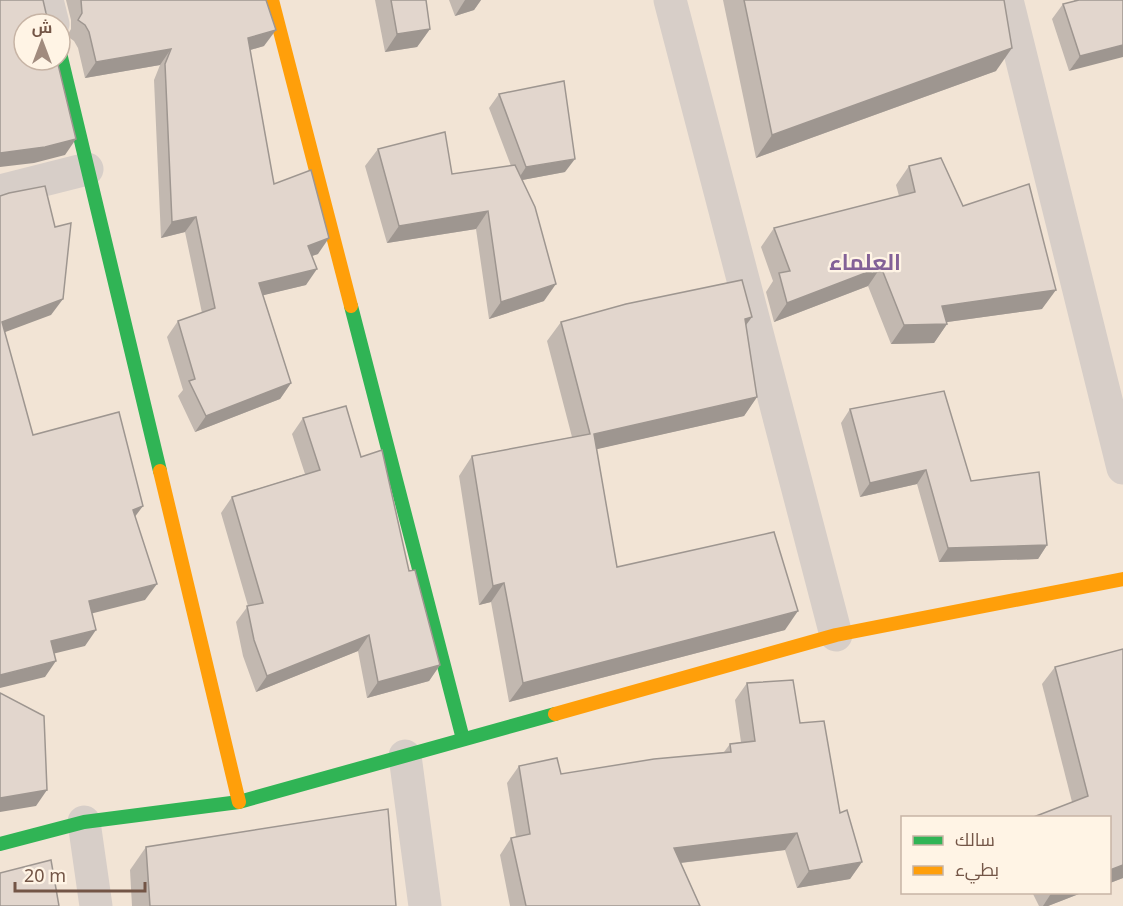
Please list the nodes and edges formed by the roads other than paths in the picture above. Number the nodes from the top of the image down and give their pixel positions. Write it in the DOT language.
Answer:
graph roads {
  1 [pos="272,0"];
  2 [pos="670,0"];
  3 [pos="1007,0"];
  4 [pos="64,72"];
  5 [pos="87,169"];
  6 [pos="0,191"];
  7 [pos="1123,468"];
  8 [pos="1123,579"];
  9 [pos="836,635"];
  10 [pos="463,739"];
  11 [pos="405,756"];
  12 [pos="239,802"];
  13 [pos="84,822"];
  14 [pos="0,844"];
  15 [pos="96,906"];
  16 [pos="426,906"];
  1 -- 10 [label="street"];
  2 -- 9 [label="street"];
  3 -- 7 [label="street"];
  4 -- 5 [label="street"];
  5 -- 6 [label="street"];
  5 -- 12 [label="street"];
  8 -- 9 [label="street"];
  9 -- 10 [label="street"];
  10 -- 11 [label="street"];
  11 -- 12 [label="street"];
  11 -- 16 [label="street"];
  12 -- 13 [label="street"];
  13 -- 14 [label="street"];
  13 -- 15 [label="street"];
}
